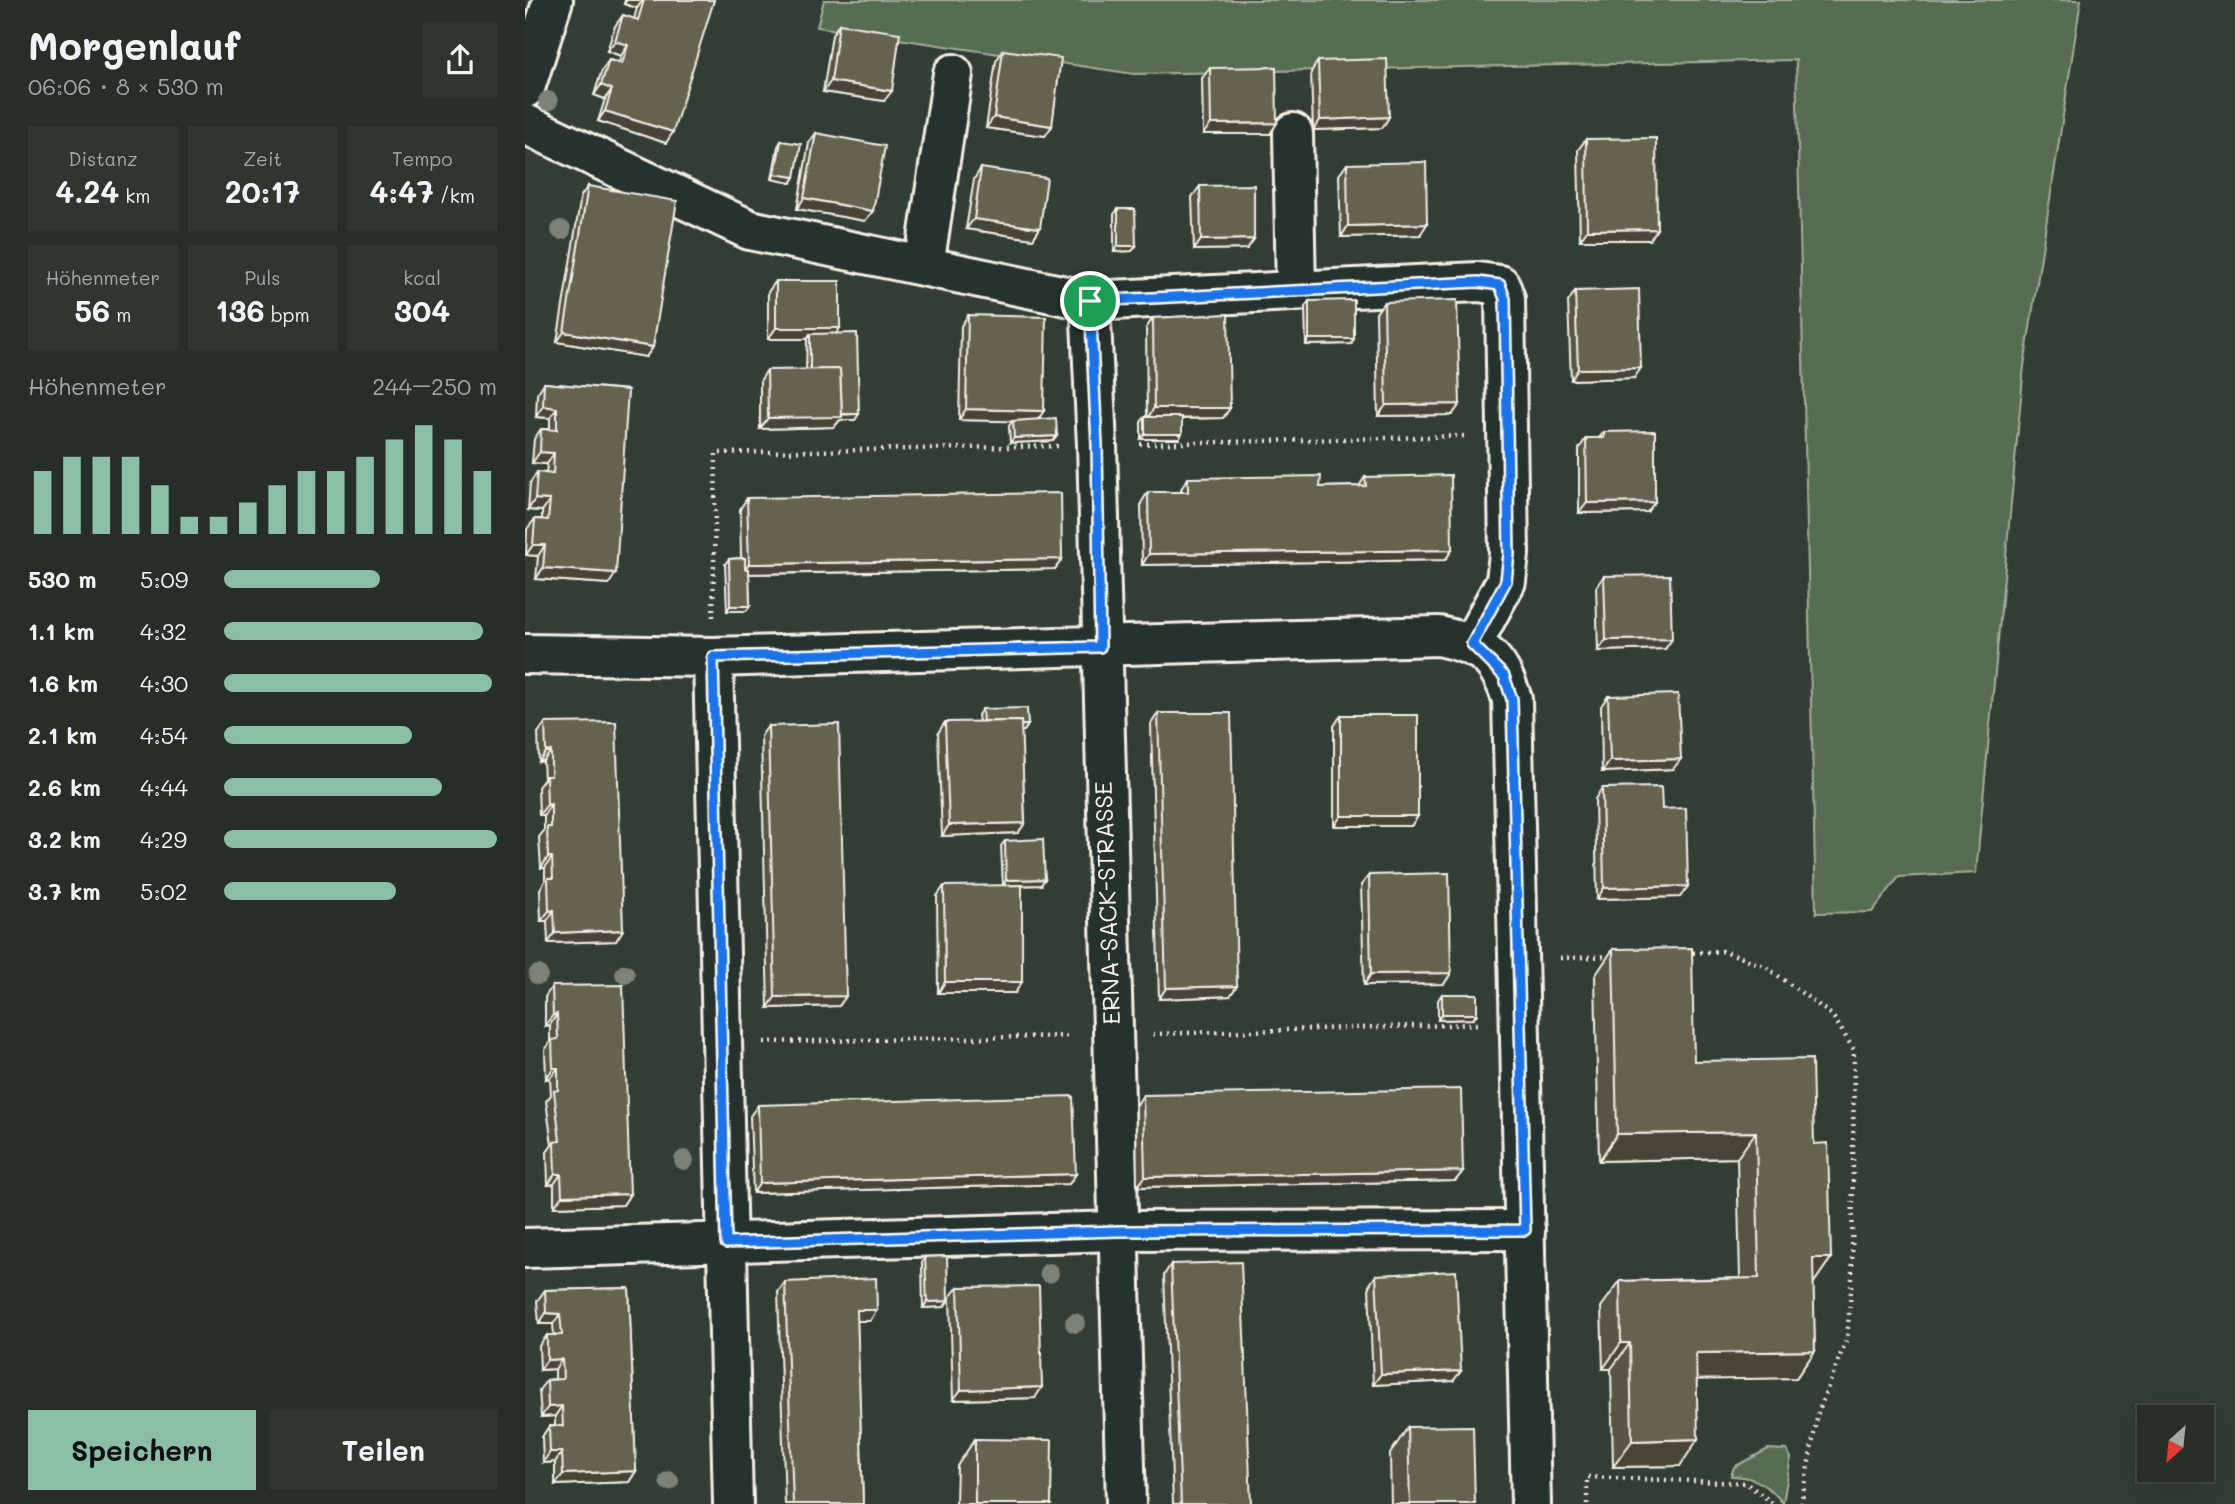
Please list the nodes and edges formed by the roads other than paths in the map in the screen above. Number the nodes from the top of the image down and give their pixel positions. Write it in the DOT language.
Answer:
graph roads {
  1 [pos="553,0"];
  2 [pos="953,74"];
  3 [pos="526,77"];
  4 [pos="525,124"];
  5 [pos="1293,133"];
  6 [pos="925,265"];
  7 [pos="1296,291"];
  8 [pos="1090,301"];
  9 [pos="1472,644"];
  10 [pos="1100,647"];
  11 [pos="525,654"];
  12 [pos="713,657"];
  13 [pos="1525,1230"];
  14 [pos="1118,1231"];
  15 [pos="726,1243"];
  16 [pos="525,1248"];
  17 [pos="733,1504"];
  18 [pos="1126,1504"];
  19 [pos="1531,1504"];
  1 -- 3 [label="street"];
  2 -- 6 [label="street"];
  4 -- 6 [label="street"];
  5 -- 7 [label="street"];
  6 -- 8 [label="street"];
  7 -- 8 [label="street"];
  7 -- 9 [label="street"];
  8 -- 10 [label="street, ERNA-SACK-STRASSE"];
  9 -- 10 [label="street"];
  9 -- 13 [label="street"];
  10 -- 12 [label="street"];
  10 -- 14 [label="street, ERNA-SACK-STRASSE"];
  11 -- 12 [label="street"];
  12 -- 15 [label="street"];
  13 -- 14 [label="street"];
  13 -- 19 [label="street"];
  14 -- 15 [label="street"];
  14 -- 18 [label="street, ERNA-SACK-STRASSE"];
  15 -- 16 [label="street"];
  15 -- 17 [label="street"];
}
